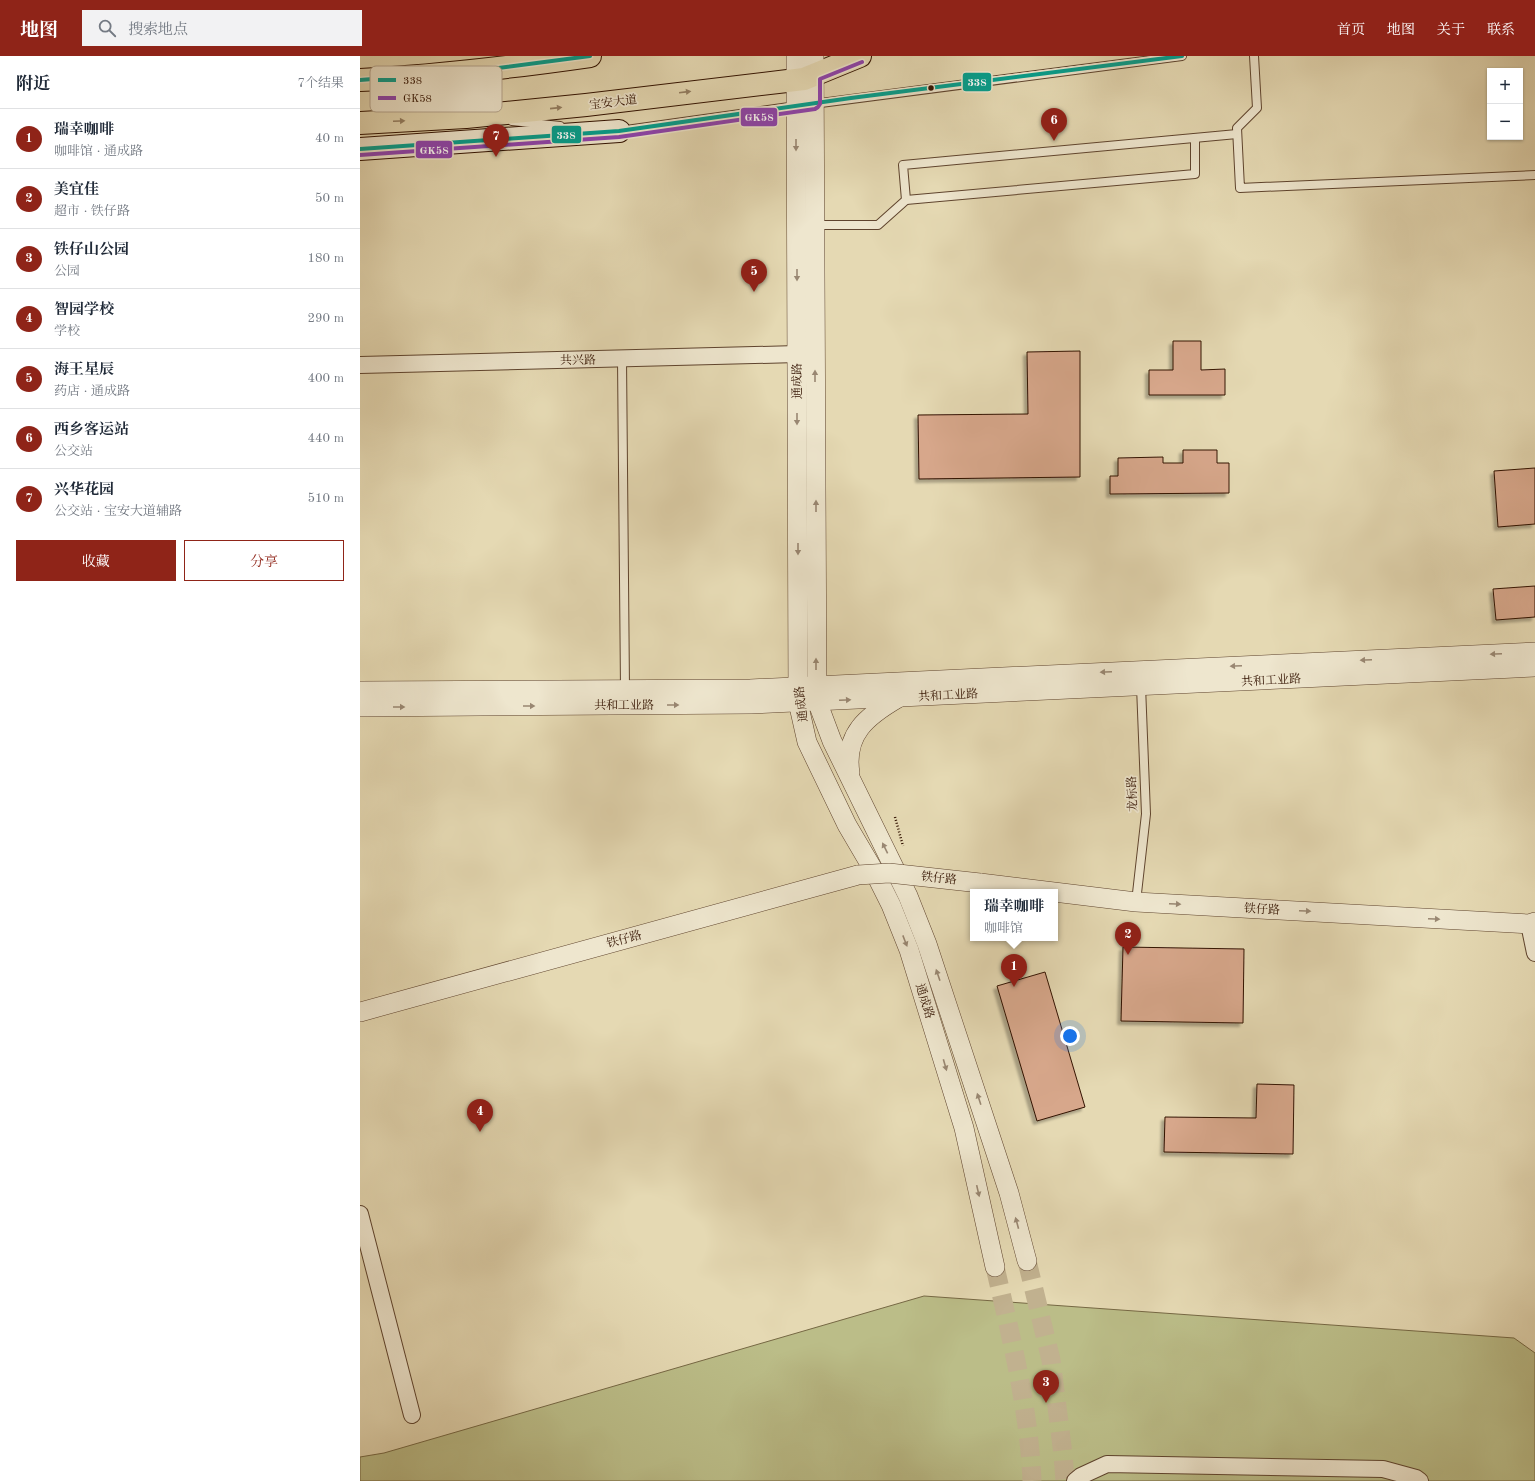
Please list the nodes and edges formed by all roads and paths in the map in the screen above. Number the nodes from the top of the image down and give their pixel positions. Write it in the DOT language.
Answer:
graph roads {
  1 [pos="590,56"];
  2 [pos="796,56"];
  3 [pos="860,56"];
  4 [pos="1182,56"];
  5 [pos="1254,56"];
  6 [pos="502,68"];
  7 [pos="808,70"];
  8 [pos="370,79"];
  9 [pos="360,80"];
  10 [pos="805,105"];
  11 [pos="466,117"];
  12 [pos="360,122"];
  13 [pos="619,131"];
  14 [pos="1237,134"];
  15 [pos="1195,138"];
  16 [pos="360,149"];
  17 [pos="1535,175"];
  18 [pos="906,200"];
  19 [pos="815,225"];
  20 [pos="797,354"];
  21 [pos="622,359"];
  22 [pos="360,365"];
  23 [pos="1535,652"];
  24 [pos="1535,667"];
  25 [pos="1141,686"];
  26 [pos="625,689"];
  27 [pos="360,691"];
  28 [pos="807,694"];
  29 [pos="900,697"];
  30 [pos="360,707"];
  31 [pos="852,781"];
  32 [pos="1029,889"];
  33 [pos="1058,892"];
  34 [pos="1136,902"];
  35 [pos="1532,923"];
  36 [pos="1535,953"];
  37 [pos="360,1012"];
  38 [pos="360,1214"];
  39 [pos="1027,1261"];
  40 [pos="995,1267"];
  41 [pos="412,1416"];
  42 [pos="1075,1481"];
  43 [pos="1420,1481"];
  1 -- 6 [label="main road"];
  2 -- 7 [label="street"];
  3 -- 7 [label="main road, 宝安大道"];
  4 -- 10 [label="lane"];
  5 -- 14 [label="lane"];
  7 -- 10 [label="street"];
  11 -- 7 [label="main road, 宝安大道, one-way"];
  8 -- 9 [label="main road"];
  10 -- 13 [label="lane"];
  10 -- 19 [label="street, 通成路"];
  10 -- 20 [label="street, 通成路, one-way"];
  12 -- 11 [label="main road, 宝安大道, one-way"];
  11 -- 13 [label="lane"];
  13 -- 16 [label="main road"];
  14 -- 15 [label="lane"];
  14 -- 17 [label="lane"];
  15 -- 18 [label="lane"];
  15 -- 18 [label="lane"];
  18 -- 19 [label="lane"];
  28 -- 19 [label="street, 通成路, one-way"];
  20 -- 21 [label="street, 共兴路"];
  20 -- 28 [label="street, 通成路, one-way"];
  21 -- 22 [label="street, 共兴路"];
  21 -- 26 [label="lane"];
  23 -- 28 [label="street, 共和工业路, one-way"];
  24 -- 25 [label="street, 共和工业路"];
  25 -- 29 [label="street, 共和工业路"];
  25 -- 34 [label="lane, 龙标路"];
  26 -- 27 [label="street, 共和工业路"];
  26 -- 28 [label="street, 共和工业路"];
  28 -- 29 [label="street, 共和工业路, one-way"];
  30 -- 28 [label="street, 共和工业路, one-way"];
  28 -- 31 [label="street, 通成路"];
  28 -- 40 [label="street, 通成路, one-way"];
  29 -- 31 [label="street"];
  39 -- 31 [label="street, 通成路, one-way"];
  32 -- 37 [label="street, 铁仔路, bridge"];
  33 -- 34 [label="street, 铁仔路, bridge"];
  34 -- 35 [label="street, 铁仔路, one-way"];
  35 -- 36 [label="street"];
  38 -- 41 [label="street"];
  42 -- 43 [label="street"];
}
